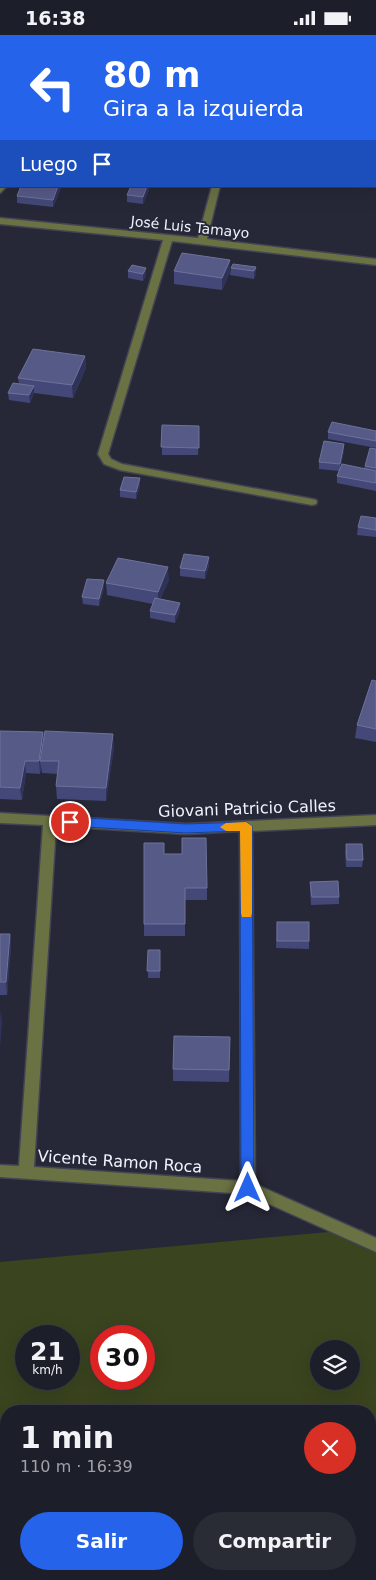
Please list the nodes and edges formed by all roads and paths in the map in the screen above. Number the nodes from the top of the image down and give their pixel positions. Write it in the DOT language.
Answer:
graph roads {
  1 [pos="216,187"];
  2 [pos="0,221"];
  3 [pos="168,238"];
  4 [pos="202,241"];
  5 [pos="376,263"];
  6 [pos="312,502"];
  7 [pos="0,818"];
  8 [pos="376,820"];
  9 [pos="50,821"];
  10 [pos="246,826"];
  11 [pos="0,1171"];
  12 [pos="26,1171"];
  13 [pos="248,1188"];
  14 [pos="376,1245"];
  1 -- 4 [label="street"];
  2 -- 3 [label="street, José Luis Tamayo"];
  3 -- 4 [label="street, José Luis Tamayo"];
  3 -- 6 [label="street"];
  4 -- 5 [label="street, José Luis Tamayo"];
  7 -- 9 [label="street, Giovani Patricio Calles"];
  8 -- 10 [label="street, Giovani Patricio Calles"];
  9 -- 10 [label="street, Giovani Patricio Calles"];
  9 -- 12 [label="street"];
  10 -- 13 [label="street"];
  11 -- 12 [label="street, Vicente Ramon Roca"];
  12 -- 13 [label="street, Vicente Ramon Roca"];
  13 -- 14 [label="street, Vicente Ramon Roca"];
}
